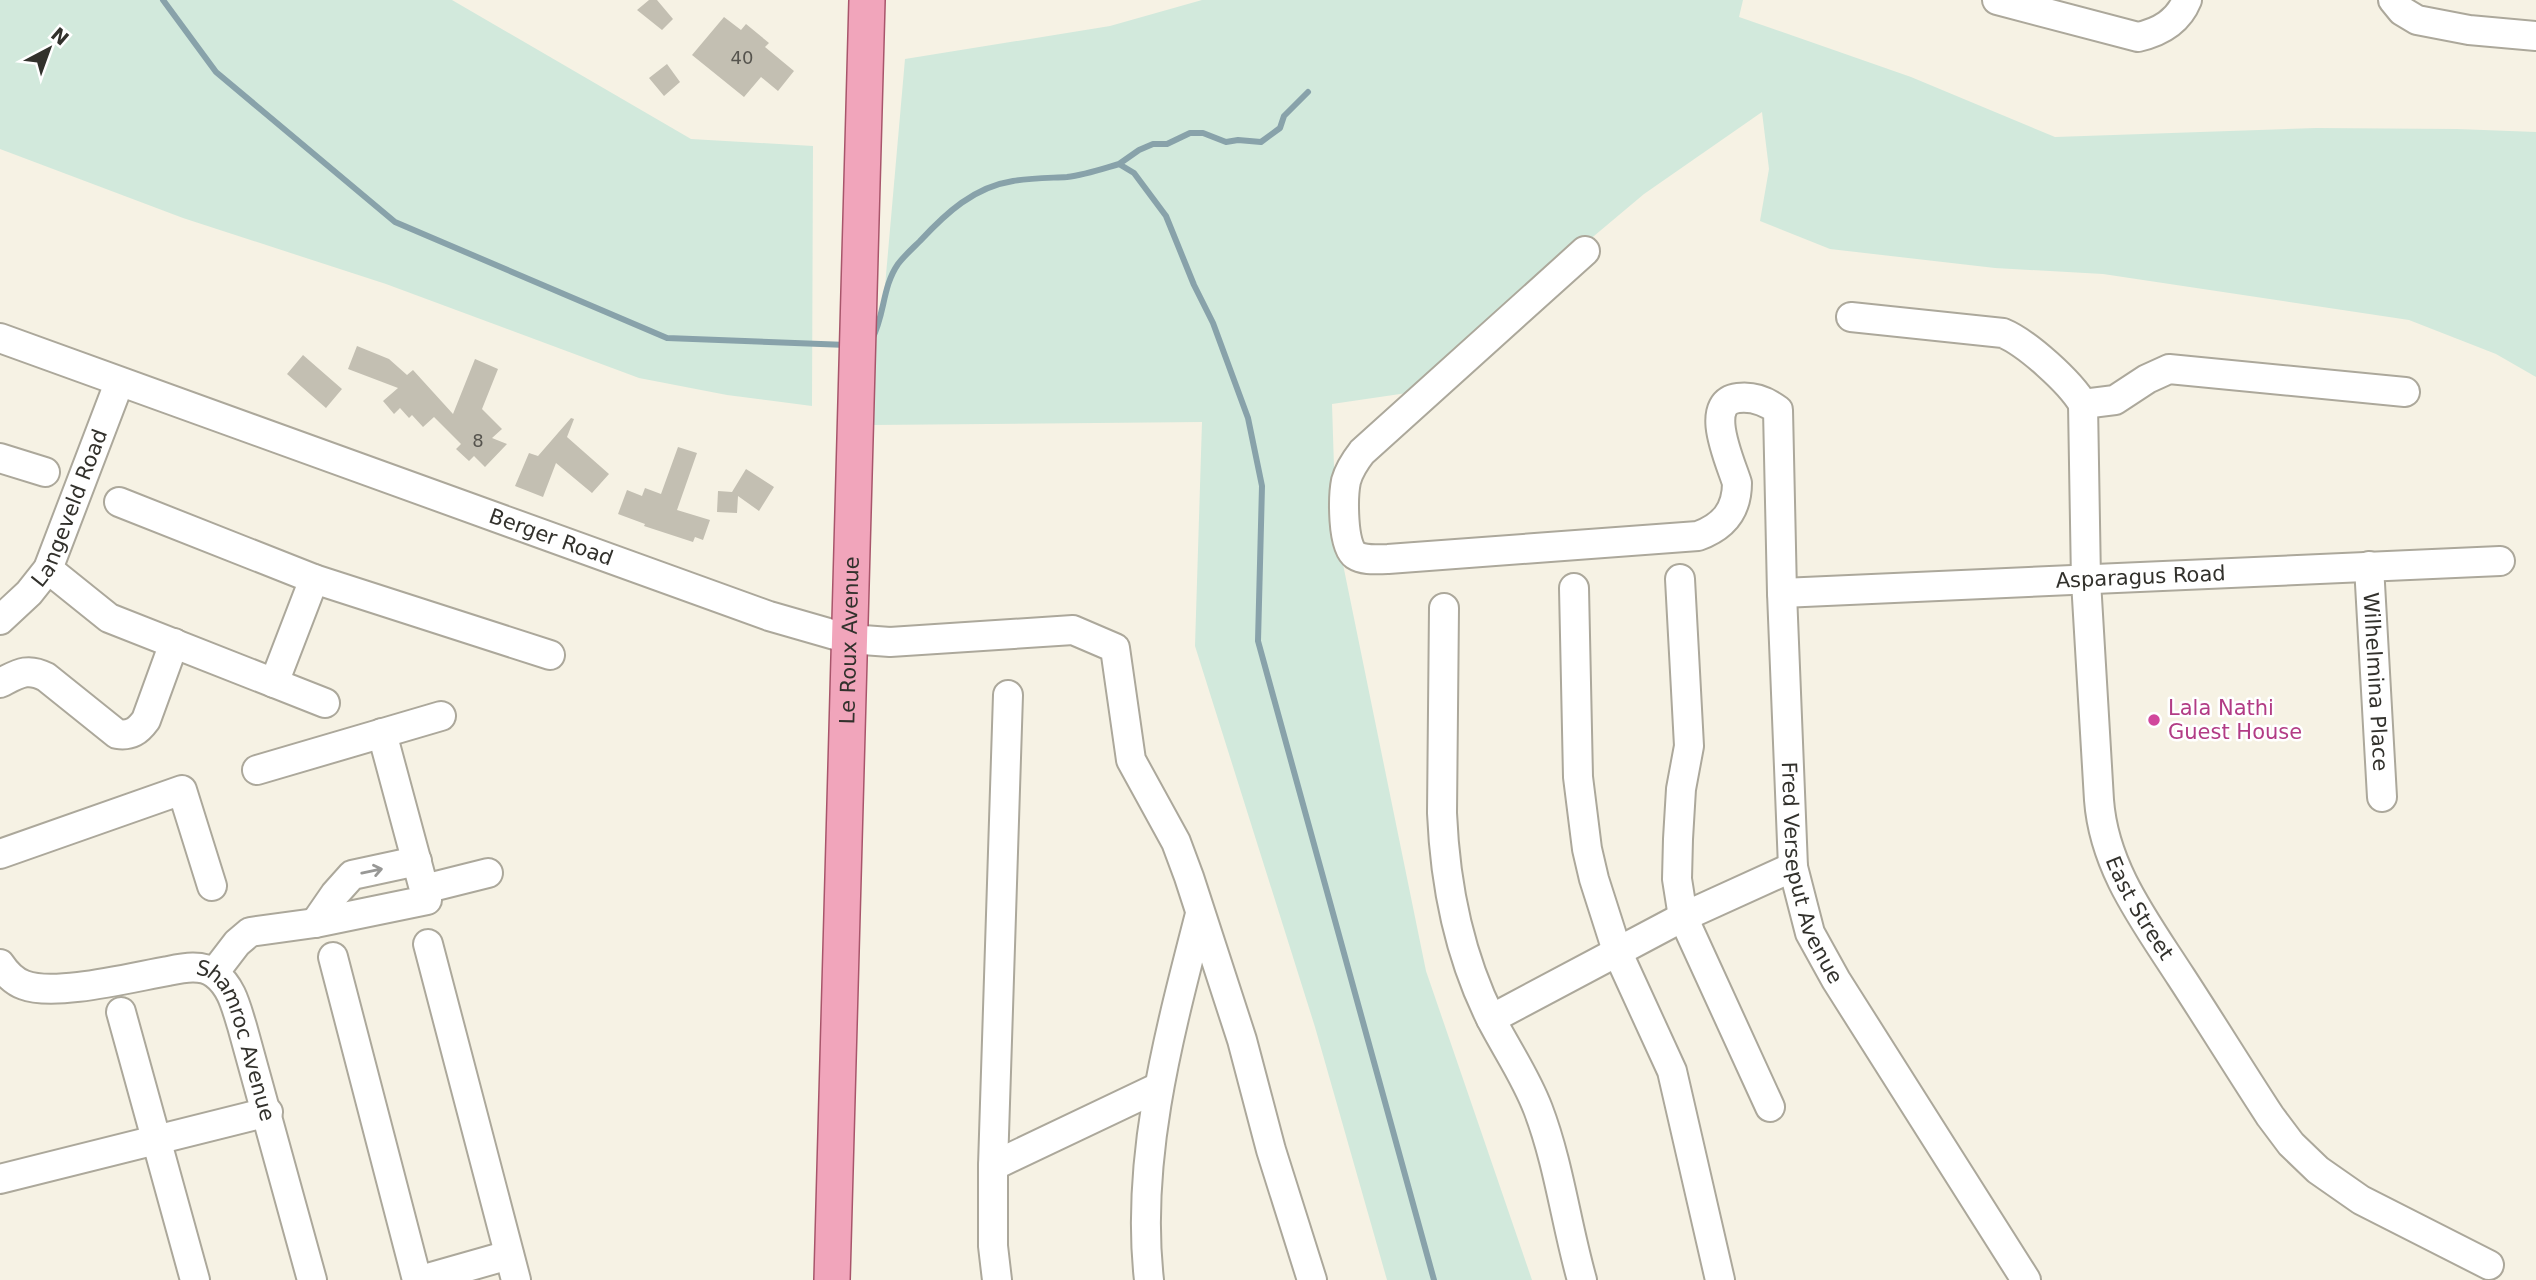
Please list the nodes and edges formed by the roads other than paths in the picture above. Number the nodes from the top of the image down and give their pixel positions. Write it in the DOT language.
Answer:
graph roads {
  1 [pos="867,0"];
  2 [pos="2187,0"];
  3 [pos="2393,0"];
  4 [pos="2011,2"];
  5 [pos="2536,36"];
  6 [pos="1585,251"];
  7 [pos="1852,317"];
  8 [pos="0,338"];
  9 [pos="119,383"];
  10 [pos="2405,392"];
  11 [pos="2083,404"];
  12 [pos="0,458"];
  13 [pos="45,472"];
  14 [pos="120,502"];
  15 [pos="2500,561"];
  16 [pos="2369,566"];
  17 [pos="48,569"];
  18 [pos="314,579"];
  19 [pos="1680,579"];
  20 [pos="2086,581"];
  21 [pos="1574,588"];
  22 [pos="1782,593"];
  23 [pos="1444,608"];
  24 [pos="0,620"];
  25 [pos="849,639"];
  26 [pos="174,643"];
  27 [pos="550,655"];
  28 [pos="0,683"];
  29 [pos="274,683"];
  30 [pos="1008,695"];
  31 [pos="325,703"];
  32 [pos="441,716"];
  33 [pos="382,733"];
  34 [pos="257,770"];
  35 [pos="2382,797"];
  36 [pos="0,854"];
  37 [pos="417,861"];
  38 [pos="1793,867"];
  39 [pos="488,873"];
  40 [pos="212,886"];
  41 [pos="426,895"];
  42 [pos="1200,914"];
  43 [pos="1683,917"];
  44 [pos="315,922"];
  45 [pos="428,944"];
  46 [pos="1617,951"];
  47 [pos="333,957"];
  48 [pos="0,964"];
  49 [pos="214,973"];
  50 [pos="121,1012"];
  51 [pos="1491,1019"];
  52 [pos="1158,1087"];
  53 [pos="1770,1107"];
  54 [pos="268,1112"];
  55 [pos="156,1141"];
  56 [pos="993,1166"];
  57 [pos="0,1179"];
  58 [pos="2489,1265"];
  59 [pos="512,1268"];
  60 [pos="195,1280"];
  61 [pos="312,1280"];
  62 [pos="419,1280"];
  63 [pos="832,1280"];
  64 [pos="997,1280"];
  65 [pos="1149,1280"];
  66 [pos="1312,1280"];
  67 [pos="1582,1280"];
  68 [pos="1720,1280"];
  69 [pos="2026,1280"];
  1 -- 25 [label="main road, Le Roux Avenue"];
  2 -- 4 [label="street"];
  3 -- 5 [label="street"];
  6 -- 22 [label="street, Fred Verseput Avenue"];
  7 -- 11 [label="street"];
  8 -- 9 [label="street, Berger Road"];
  9 -- 17 [label="street, Langeveld Road"];
  9 -- 25 [label="street, Berger Road"];
  10 -- 11 [label="street"];
  11 -- 20 [label="street, East Street"];
  12 -- 13 [label="street"];
  14 -- 18 [label="street"];
  15 -- 16 [label="street, Asparagus Road"];
  16 -- 20 [label="street, Asparagus Road"];
  16 -- 35 [label="street, Wilhelmina Place"];
  17 -- 24 [label="street, Langeveld Road"];
  17 -- 26 [label="street"];
  18 -- 27 [label="street"];
  18 -- 29 [label="street"];
  19 -- 43 [label="street"];
  20 -- 22 [label="street, Asparagus Road"];
  20 -- 58 [label="street, East Street"];
  21 -- 46 [label="street"];
  22 -- 38 [label="street, Fred Verseput Avenue"];
  23 -- 51 [label="street"];
  25 -- 42 [label="street, Berger Road"];
  25 -- 63 [label="main road, Le Roux Avenue"];
  26 -- 28 [label="street"];
  26 -- 29 [label="street"];
  29 -- 31 [label="street"];
  30 -- 56 [label="street"];
  32 -- 33 [label="street"];
  33 -- 34 [label="street"];
  33 -- 37 [label="street"];
  36 -- 40 [label="street"];
  37 -- 41 [label="street"];
  44 -- 37 [label="street, one-way"];
  38 -- 43 [label="street"];
  38 -- 69 [label="street, Fred Verseput Avenue"];
  39 -- 41 [label="street"];
  41 -- 44 [label="street"];
  42 -- 52 [label="street"];
  42 -- 66 [label="street"];
  43 -- 46 [label="street"];
  43 -- 53 [label="street"];
  44 -- 49 [label="street"];
  45 -- 59 [label="street"];
  46 -- 51 [label="street"];
  46 -- 68 [label="street"];
  47 -- 62 [label="street"];
  48 -- 49 [label="street, Shamroc Avenue"];
  49 -- 54 [label="street, Shamroc Avenue"];
  50 -- 55 [label="street"];
  51 -- 67 [label="street"];
  52 -- 56 [label="street"];
  52 -- 65 [label="street"];
  54 -- 55 [label="street"];
  54 -- 61 [label="street, Shamroc Avenue"];
  55 -- 57 [label="street"];
  55 -- 60 [label="street"];
  56 -- 64 [label="street"];
  59 -- 62 [label="street"];
}
